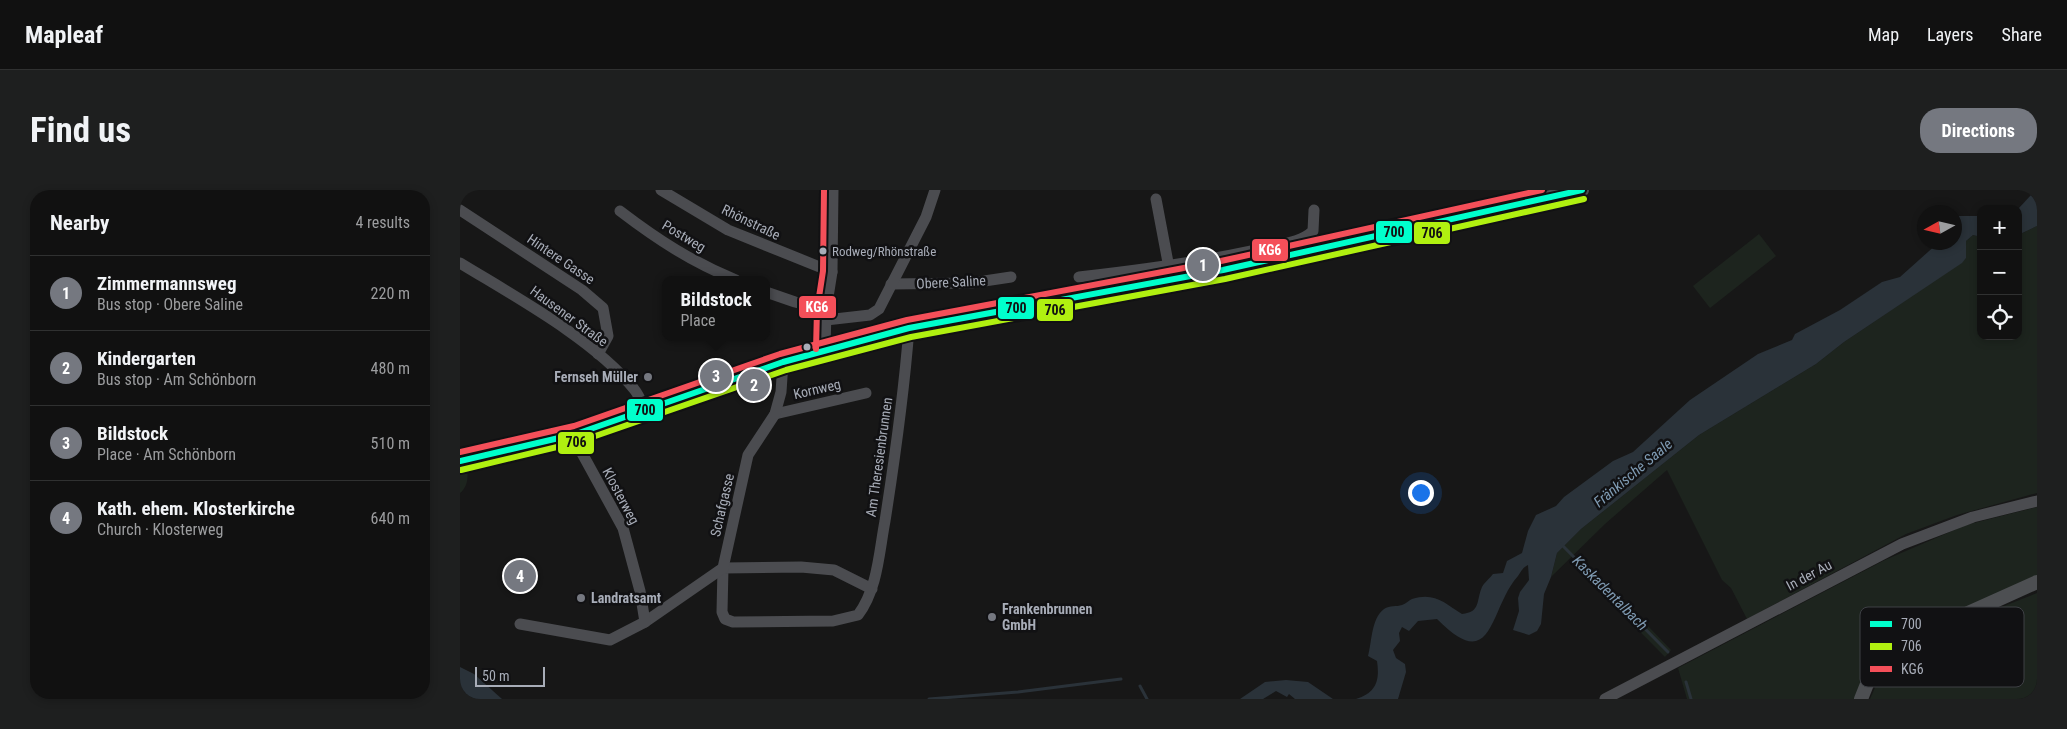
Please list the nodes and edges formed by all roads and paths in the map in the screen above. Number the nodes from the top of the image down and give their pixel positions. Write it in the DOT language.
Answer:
graph roads {
  1 [pos="661,190"];
  2 [pos="834,190"];
  3 [pos="935,190"];
  4 [pos="1582,190"];
  5 [pos="1156,199"];
  6 [pos="460,210"];
  7 [pos="1314,210"];
  8 [pos="620,211"];
  9 [pos="460,263"];
  10 [pos="832,272"];
  11 [pos="1170,273"];
  12 [pos="727,276"];
  13 [pos="1011,277"];
  14 [pos="1079,277"];
  15 [pos="891,284"];
  16 [pos="770,293"];
  17 [pos="826,315"];
  18 [pos="909,328"];
  19 [pos="825,349"];
  20 [pos="598,354"];
  21 [pos="782,362"];
  22 [pos="866,393"];
  23 [pos="645,410"];
  24 [pos="775,414"];
  25 [pos="576,434"];
  26 [pos="460,461"];
  27 [pos="2037,501"];
  28 [pos="723,568"];
  29 [pos="2037,582"];
  30 [pos="872,589"];
  31 [pos="1982,607"];
  32 [pos="645,622"];
  33 [pos="520,624"];
  34 [pos="1866,687"];
  35 [pos="1605,699"];
  36 [pos="1861,699"];
  1 -- 10 [label="street, Rhönstraße"];
  2 -- 10 [label="street"];
  3 -- 15 [label="street"];
  4 -- 11 [label="main road"];
  5 -- 11 [label="street"];
  6 -- 20 [label="street, Hintere Gasse"];
  7 -- 11 [label="street"];
  8 -- 12 [label="street, Postweg"];
  9 -- 20 [label="street, Hausener Straße"];
  10 -- 17 [label="street"];
  11 -- 14 [label="street"];
  11 -- 18 [label="main road"];
  13 -- 15 [label="street, Obere Saline"];
  15 -- 17 [label="street"];
  16 -- 17 [label="street"];
  17 -- 19 [label="street"];
  18 -- 19 [label="main road"];
  18 -- 30 [label="street, Am Theresienbrunnen"];
  19 -- 21 [label="main road"];
  20 -- 23 [label="street, Hausener Straße"];
  21 -- 23 [label="main road"];
  21 -- 24 [label="street, Schafgasse"];
  22 -- 24 [label="street, Kornweg"];
  23 -- 25 [label="main road"];
  24 -- 28 [label="street, Schafgasse"];
  25 -- 26 [label="main road"];
  25 -- 32 [label="street, Klosterweg"];
  27 -- 35 [label="street, In der Au"];
  28 -- 30 [label="street"];
  28 -- 30 [label="street, Am Theresienbrunnen"];
  28 -- 32 [label="street"];
  29 -- 31 [label="main road"];
  32 -- 33 [label="street"];
  34 -- 36 [label="main road"];
}
